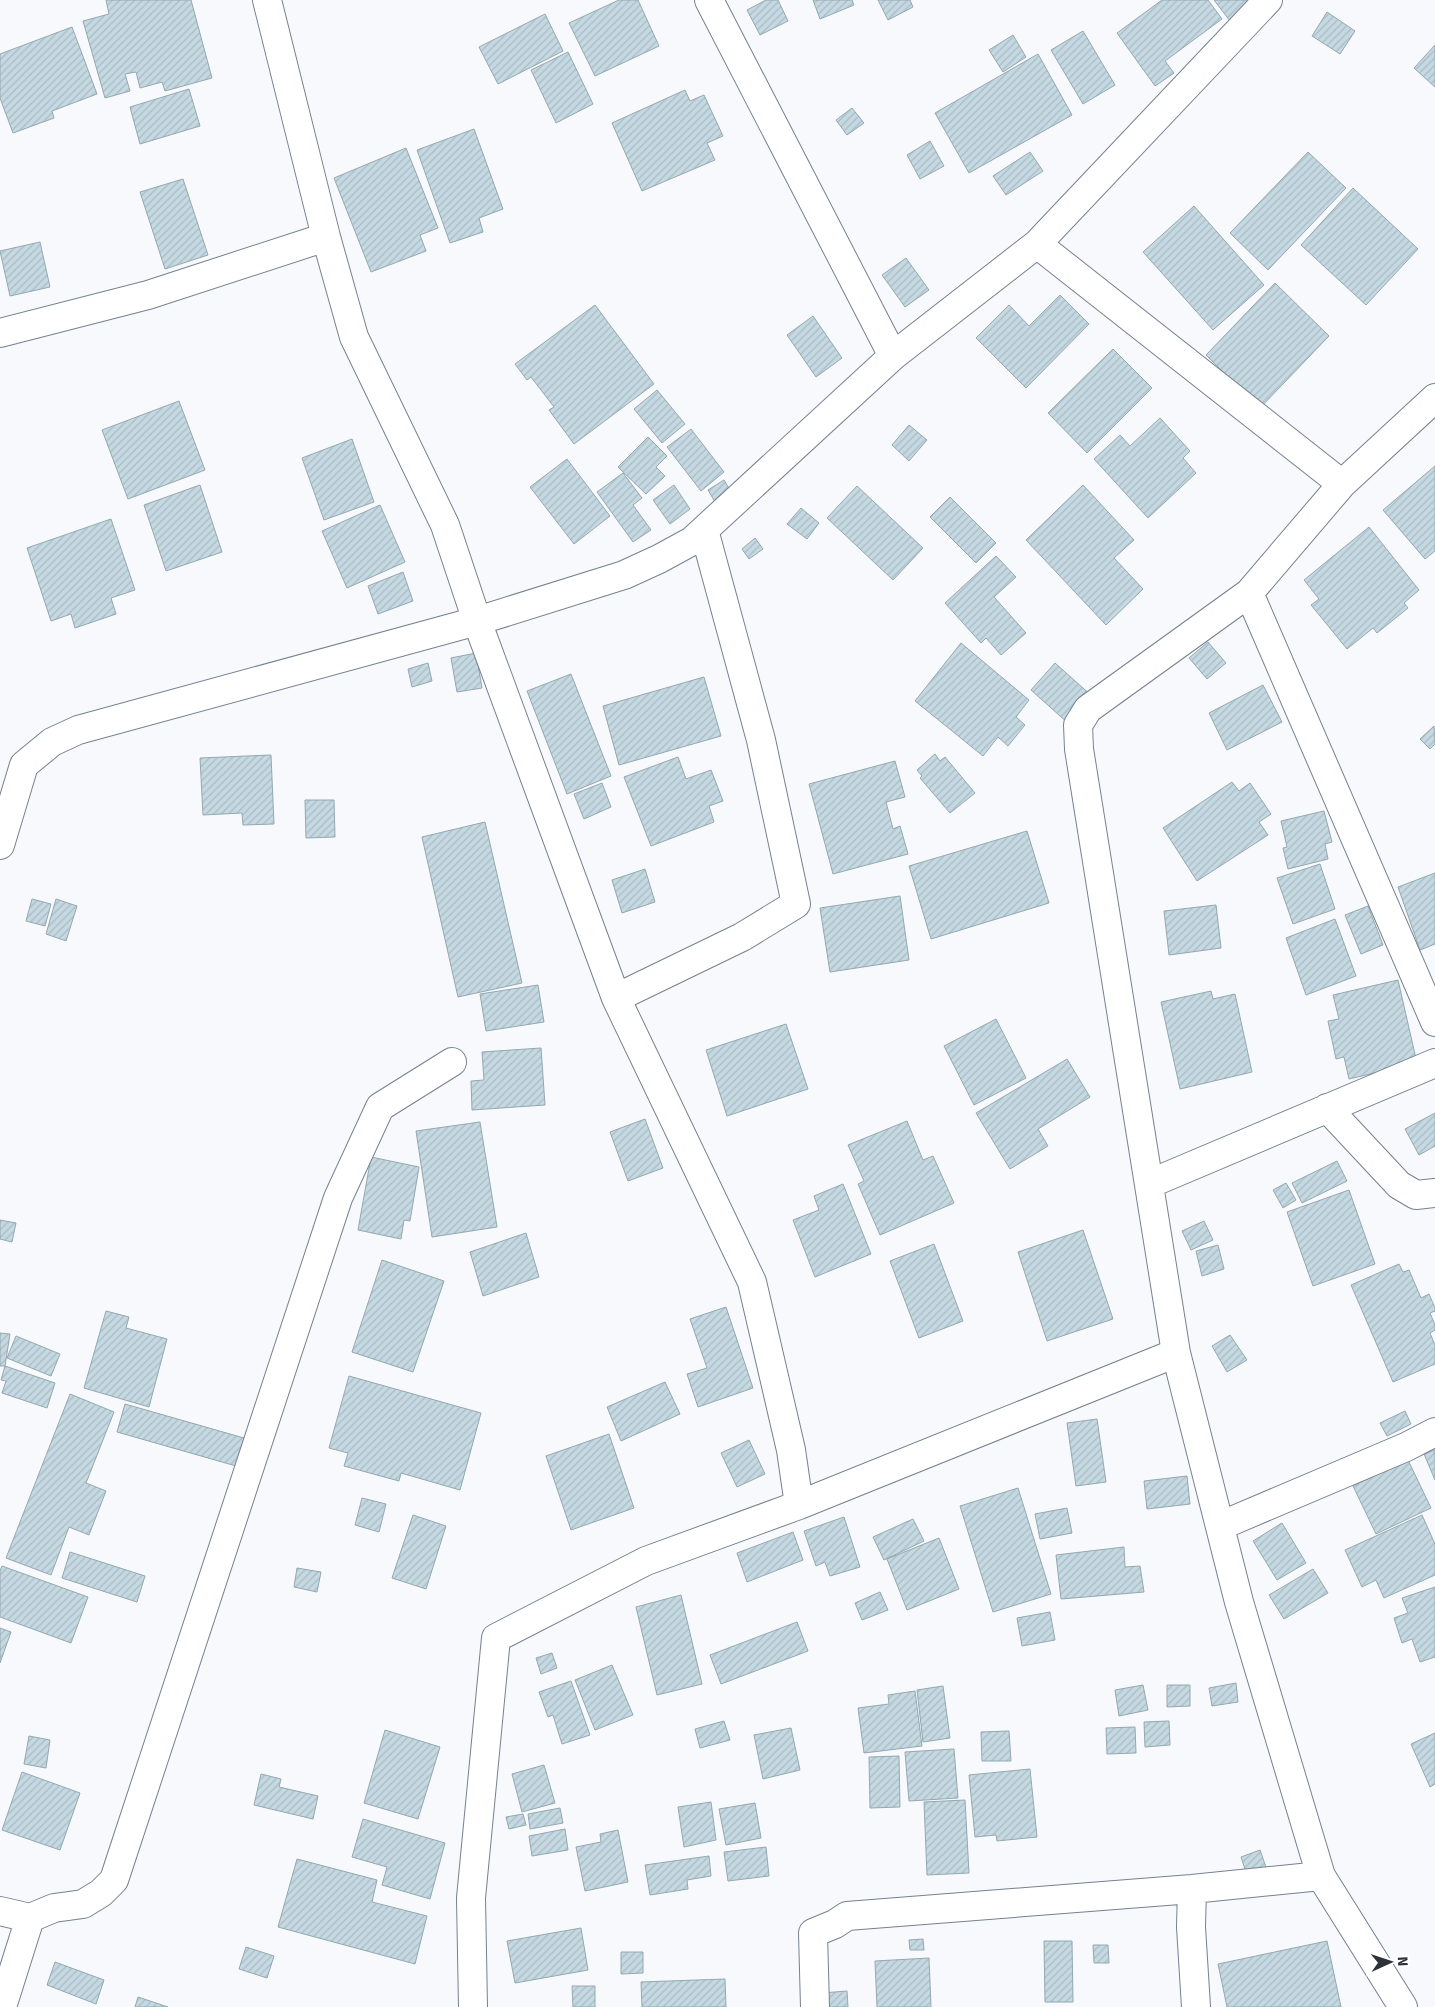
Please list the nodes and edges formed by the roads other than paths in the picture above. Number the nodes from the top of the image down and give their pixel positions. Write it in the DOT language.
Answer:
graph roads {
  1 [pos="267,0"];
  2 [pos="709,0"];
  3 [pos="1268,0"];
  4 [pos="326,237"];
  5 [pos="1036,244"];
  6 [pos="0,333"];
  7 [pos="893,356"];
  8 [pos="1435,398"];
  9 [pos="1342,484"];
  10 [pos="704,530"];
  11 [pos="1249,593"];
  12 [pos="477,621"];
  13 [pos="0,845"];
  14 [pos="616,998"];
  15 [pos="1435,1022"];
  16 [pos="452,1062"];
  17 [pos="1435,1063"];
  18 [pos="1327,1108"];
  19 [pos="1148,1184"];
  20 [pos="1435,1193"];
  21 [pos="1176,1353"];
  22 [pos="1435,1432"];
  23 [pos="799,1505"];
  24 [pos="1220,1526"];
  25 [pos="1322,1876"];
  26 [pos="1192,1889"];
  27 [pos="0,1911"];
  28 [pos="30,1918"];
  29 [pos="2,2007"];
  30 [pos="473,2007"];
  31 [pos="815,2007"];
  32 [pos="1196,2007"];
  33 [pos="1403,2007"];
  1 -- 4 [label="street"];
  2 -- 7 [label="street"];
  3 -- 5 [label="street"];
  4 -- 6 [label="street"];
  4 -- 12 [label="street"];
  5 -- 7 [label="street"];
  5 -- 9 [label="street"];
  7 -- 10 [label="street"];
  8 -- 9 [label="street"];
  9 -- 11 [label="street"];
  10 -- 12 [label="street"];
  10 -- 14 [label="street"];
  11 -- 15 [label="street"];
  11 -- 19 [label="street"];
  12 -- 13 [label="street"];
  12 -- 14 [label="street"];
  14 -- 23 [label="street"];
  16 -- 28 [label="street"];
  17 -- 18 [label="street"];
  18 -- 19 [label="street"];
  18 -- 20 [label="street"];
  19 -- 21 [label="street"];
  21 -- 23 [label="street"];
  21 -- 24 [label="street"];
  22 -- 24 [label="street"];
  23 -- 30 [label="street"];
  24 -- 25 [label="street"];
  25 -- 26 [label="street"];
  25 -- 33 [label="street"];
  26 -- 31 [label="street"];
  26 -- 32 [label="street"];
  27 -- 28 [label="street"];
  28 -- 29 [label="street"];
}
